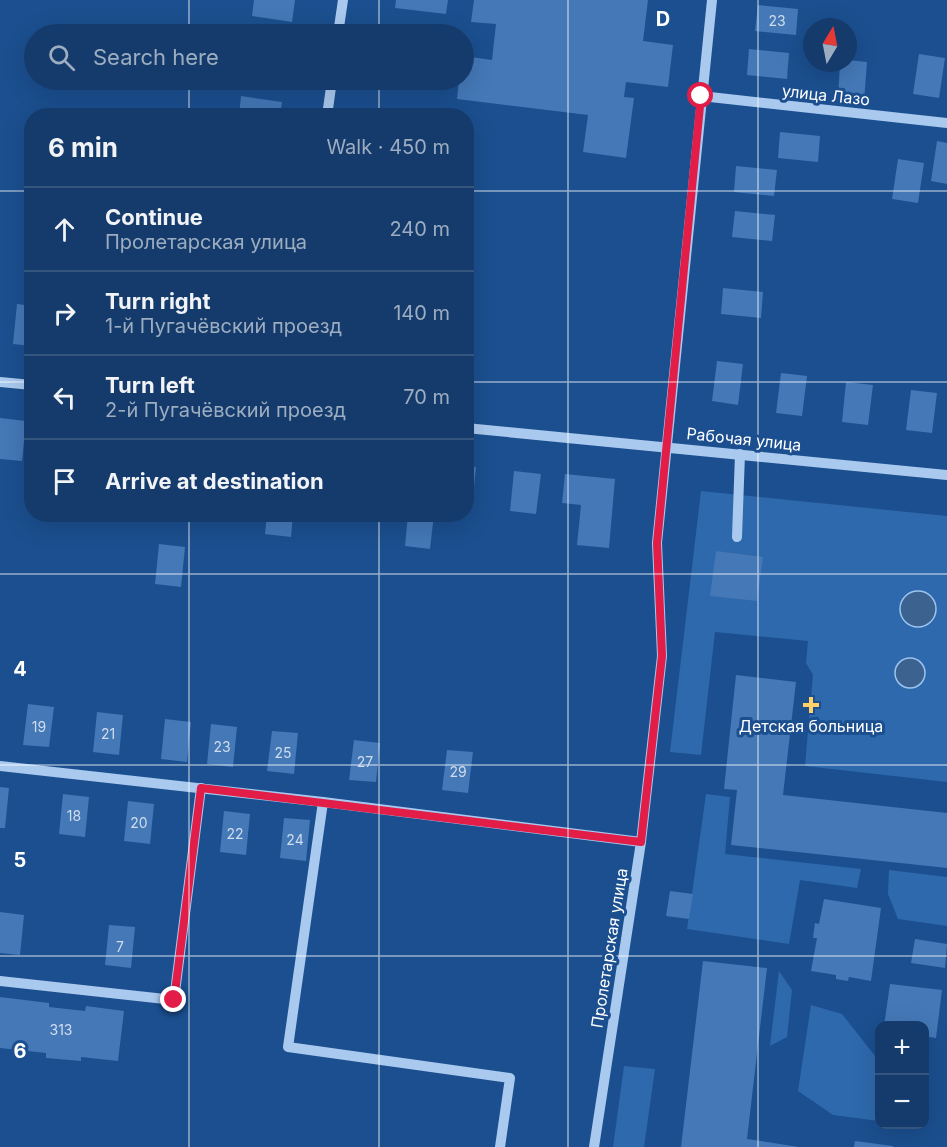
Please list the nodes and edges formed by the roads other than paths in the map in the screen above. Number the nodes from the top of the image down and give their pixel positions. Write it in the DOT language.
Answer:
graph roads {
  1 [pos="343,0"];
  2 [pos="712,0"];
  3 [pos="339,24"];
  4 [pos="331,90"];
  5 [pos="701,96"];
  6 [pos="328,108"];
  7 [pos="947,123"];
  8 [pos="0,382"];
  9 [pos="24,384"];
  10 [pos="474,429"];
  11 [pos="668,446"];
  12 [pos="740,454"];
  13 [pos="947,475"];
  14 [pos="737,537"];
  15 [pos="0,766"];
  16 [pos="201,788"];
  17 [pos="323,802"];
  18 [pos="641,842"];
  19 [pos="0,981"];
  20 [pos="500,1147"];
  21 [pos="594,1147"];
  1 -- 3 [label="street"];
  2 -- 5 [label="street, Пролетарская улица"];
  4 -- 6 [label="street"];
  5 -- 7 [label="street, улица Лазо"];
  5 -- 11 [label="street, Пролетарская улица"];
  8 -- 9 [label="street"];
  10 -- 11 [label="street, Рабочая улица"];
  11 -- 12 [label="street, Рабочая улица"];
  11 -- 18 [label="street, Пролетарская улица"];
  12 -- 13 [label="street, Рабочая улица"];
  12 -- 14 [label="street"];
  15 -- 16 [label="street"];
  16 -- 17 [label="street"];
  16 -- 19 [label="street"];
  17 -- 18 [label="street"];
  17 -- 20 [label="street"];
  18 -- 21 [label="street, Пролетарская улица"];
}
